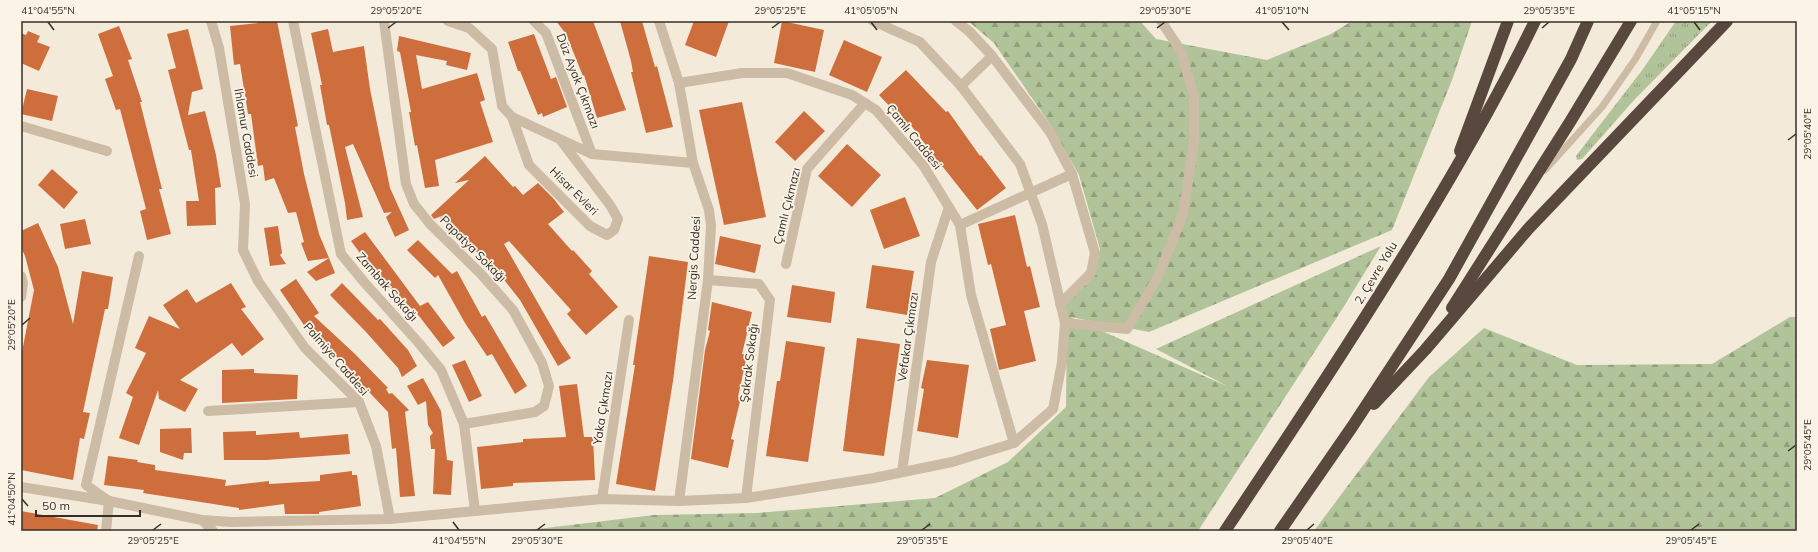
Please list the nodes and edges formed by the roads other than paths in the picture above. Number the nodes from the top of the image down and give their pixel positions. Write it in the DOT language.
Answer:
graph roads {
  1 [pos="211,21"];
  2 [pos="293,21"];
  3 [pos="384,21"];
  4 [pos="448,21"];
  5 [pos="534,21"];
  6 [pos="659,21"];
  7 [pos="873,21"];
  8 [pos="956,21"];
  9 [pos="1161,21"];
  10 [pos="1508,21"];
  11 [pos="1535,21"];
  12 [pos="1588,21"];
  13 [pos="1631,21"];
  14 [pos="1657,21"];
  15 [pos="1727,21"];
  16 [pos="992,56"];
  17 [pos="679,83"];
  18 [pos="961,86"];
  19 [pos="865,103"];
  20 [pos="512,117"];
  21 [pos="21,126"];
  22 [pos="561,140"];
  23 [pos="107,151"];
  24 [pos="592,154"];
  25 [pos="693,163"];
  26 [pos="1072,174"];
  27 [pos="1448,183"];
  28 [pos="1527,190"];
  29 [pos="1031,193"];
  30 [pos="948,207"];
  31 [pos="960,225"];
  32 [pos="242,250"];
  33 [pos="139,256"];
  34 [pos="786,264"];
  35 [pos="21,276"];
  36 [pos="708,280"];
  37 [pos="21,297"];
  38 [pos="1060,304"];
  39 [pos="629,320"];
  40 [pos="1065,323"];
  41 [pos="1425,350"];
  42 [pos="359,402"];
  43 [pos="208,411"];
  44 [pos="464,424"];
  45 [pos="1352,427"];
  46 [pos="1014,443"];
  47 [pos="902,472"];
  48 [pos="21,487"];
  49 [pos="746,498"];
  50 [pos="602,499"];
  51 [pos="109,501"];
  52 [pos="679,501"];
  53 [pos="475,511"];
  54 [pos="390,519"];
  55 [pos="202,520"];
  56 [pos="231,522"];
  57 [pos="106,531"];
  58 [pos="213,531"];
  59 [pos="224,531"];
  60 [pos="1225,531"];
  61 [pos="1280,531"];
  1 -- 32 [label="street, Ihlamur Caddesi"];
  2 -- 44 [label="street, Zambak Sokağı"];
  3 -- 44 [label="street, Papatya Sokağı"];
  4 -- 20 [label="street"];
  5 -- 24 [label="street, Düz Ayak Çıkmazı"];
  6 -- 17 [label="street, Nergis Caddesi"];
  7 -- 18 [label="street"];
  8 -- 16 [label="street"];
  9 -- 40 [label="street"];
  10 -- 27 [label="highway"];
  11 -- 27 [label="highway, 2. Çevre Yolu"];
  12 -- 45 [label="highway"];
  13 -- 28 [label="highway"];
  14 -- 28 [label="lane"];
  15 -- 41 [label="highway"];
  16 -- 18 [label="street"];
  16 -- 26 [label="street"];
  17 -- 19 [label="street, Çamlı Caddesi"];
  17 -- 25 [label="street, Nergis Caddesi"];
  18 -- 29 [label="street"];
  19 -- 30 [label="street, Çamlı Caddesi"];
  19 -- 34 [label="street, Çamlı Çıkmazı"];
  20 -- 22 [label="street"];
  20 -- 22 [label="street, Hisar Evleri"];
  21 -- 23 [label="street"];
  22 -- 24 [label="street"];
  24 -- 25 [label="street"];
  25 -- 36 [label="street, Nergis Caddesi"];
  26 -- 29 [label="street"];
  26 -- 38 [label="street"];
  27 -- 60 [label="highway, 2. Çevre Yolu"];
  28 -- 41 [label="highway"];
  29 -- 31 [label="street"];
  29 -- 38 [label="street"];
  30 -- 31 [label="street, Çamlı Caddesi"];
  30 -- 47 [label="street, Vefakar Çıkmazı"];
  31 -- 46 [label="street, Çamlı Caddesi"];
  32 -- 42 [label="street, Palmiye Caddesi"];
  33 -- 51 [label="street"];
  35 -- 37 [label="street"];
  36 -- 49 [label="street, Şakrak Sokağı"];
  36 -- 52 [label="street, Nergis Caddesi"];
  38 -- 40 [label="street"];
  39 -- 50 [label="street, Yaka Çıkmazı"];
  40 -- 46 [label="street"];
  41 -- 45 [label="highway"];
  42 -- 43 [label="street"];
  42 -- 54 [label="street, Palmiye Caddesi"];
  44 -- 53 [label="street, Zambak Sokağı"];
  45 -- 61 [label="highway"];
  46 -- 47 [label="street"];
  47 -- 49 [label="street"];
  48 -- 51 [label="street"];
  49 -- 52 [label="street"];
  50 -- 52 [label="street"];
  50 -- 53 [label="street"];
  51 -- 55 [label="street"];
  51 -- 57 [label="street"];
  53 -- 54 [label="street"];
  54 -- 56 [label="street"];
  55 -- 56 [label="street"];
  55 -- 58 [label="street"];
  56 -- 59 [label="street"];
}
